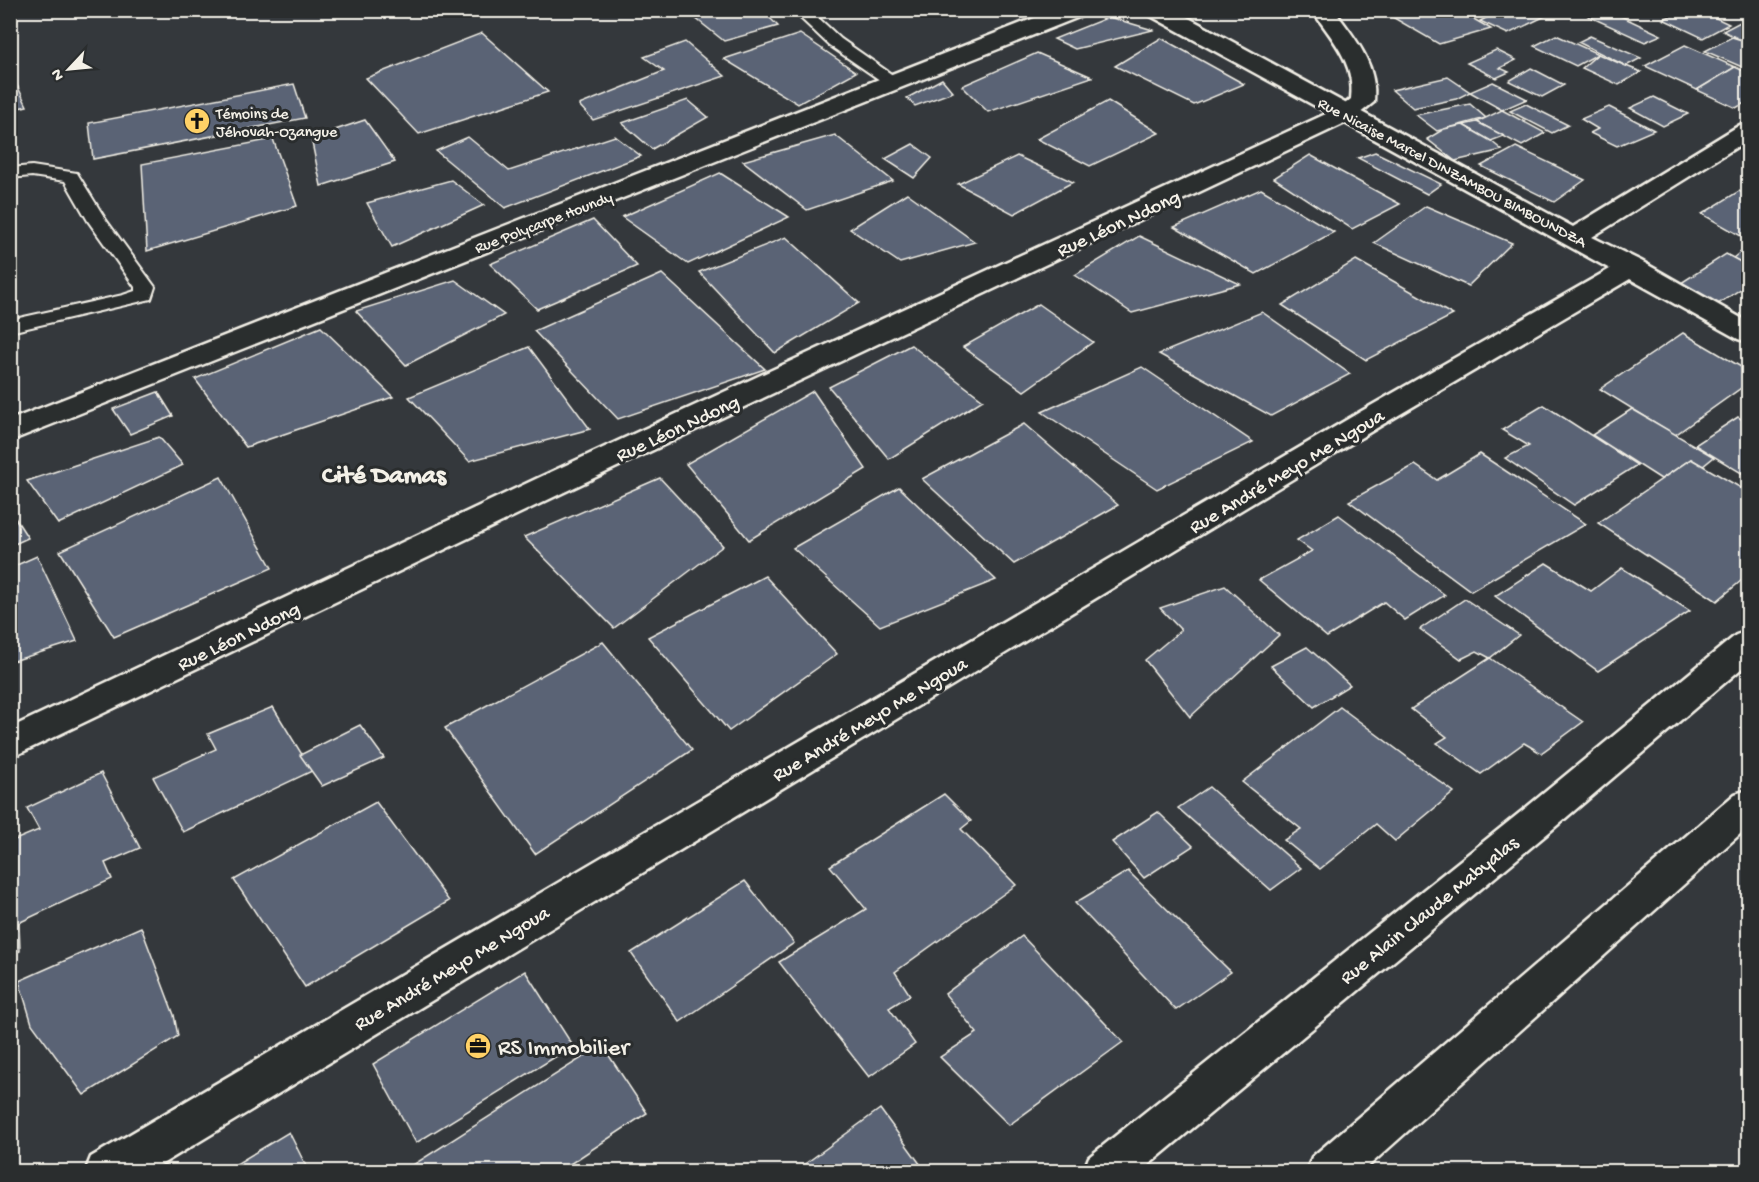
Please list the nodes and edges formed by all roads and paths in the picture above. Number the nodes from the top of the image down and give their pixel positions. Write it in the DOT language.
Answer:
graph roads {
  1 [pos="800,10"];
  2 [pos="1076,10"];
  3 [pos="1157,10"];
  4 [pos="1322,10"];
  5 [pos="896,82"];
  6 [pos="1346,113"];
  7 [pos="1749,130"];
  8 [pos="10,173"];
  9 [pos="1576,236"];
  10 [pos="1632,267"];
  11 [pos="10,326"];
  12 [pos="1749,333"];
  13 [pos="10,431"];
  14 [pos="1749,644"];
  15 [pos="10,744"];
  16 [pos="1749,806"];
  17 [pos="107,1172"];
  18 [pos="1105,1172"];
  19 [pos="1328,1172"];
  1 -- 5 [label="lane"];
  2 -- 5 [label="street, Rue Polycarpe Houndy"];
  3 -- 6 [label="street, Rue Nicaise Marcel DINZAMBOU BIMBOUNDZA"];
  4 -- 6 [label="street"];
  5 -- 13 [label="street, Rue Polycarpe Houndy"];
  6 -- 9 [label="street, Rue Nicaise Marcel DINZAMBOU BIMBOUNDZA"];
  6 -- 15 [label="street, Rue Léon Ndong"];
  7 -- 9 [label="street"];
  8 -- 11 [label="lane"];
  9 -- 10 [label="street, Rue Nicaise Marcel DINZAMBOU BIMBOUNDZA"];
  10 -- 12 [label="street, Rue Nicaise Marcel DINZAMBOU BIMBOUNDZA"];
  10 -- 17 [label="street, Rue André Meyo Me Ngoua"];
  14 -- 18 [label="street, Rue Alain Claude Mabyalas"];
  16 -- 19 [label="street"];
}
